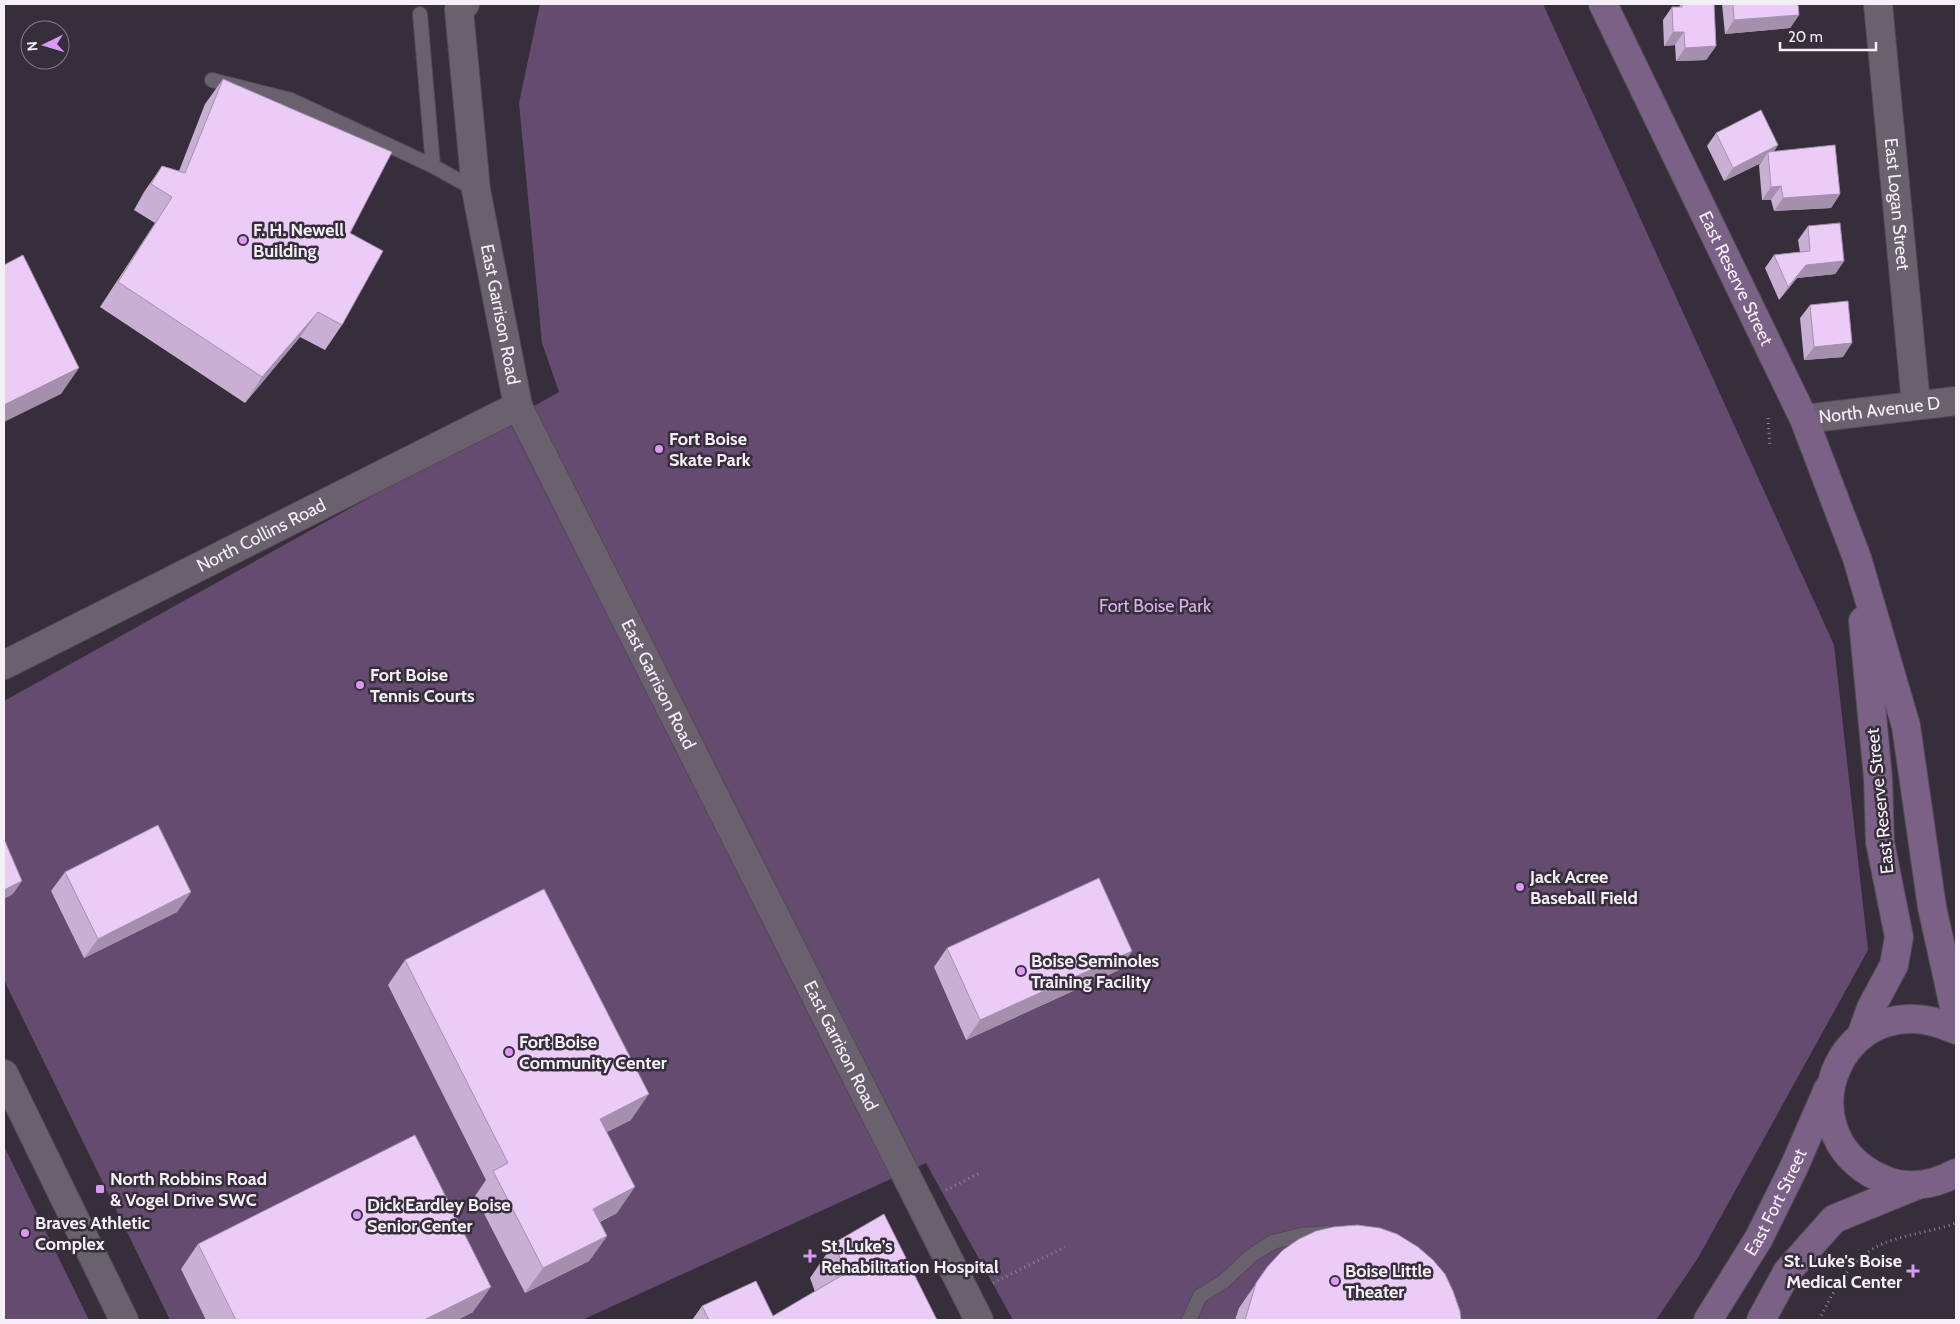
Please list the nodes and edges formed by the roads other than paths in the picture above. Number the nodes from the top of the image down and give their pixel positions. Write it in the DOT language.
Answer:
graph roads {
  1 [pos="1603,4"];
  2 [pos="1878,4"];
  3 [pos="462,7"];
  4 [pos="420,14"];
  5 [pos="212,80"];
  6 [pos="434,166"];
  7 [pos="476,190"];
  8 [pos="1956,401"];
  9 [pos="1916,404"];
  10 [pos="518,406"];
  11 [pos="1804,419"];
  12 [pos="1857,558"];
  13 [pos="4,665"];
  14 [pos="1956,1016"];
  15 [pos="1956,1030"];
  16 [pos="1861,1036"];
  17 [pos="4,1074"];
  18 [pos="1832,1078"];
  19 [pos="1956,1173"];
  20 [pos="1916,1186"];
  21 [pos="1345,1234"];
  22 [pos="124,1320"];
  23 [pos="979,1320"];
  24 [pos="1189,1320"];
  25 [pos="1708,1320"];
  26 [pos="1760,1320"];
  1 -- 11 [label="street, East Reserve Street"];
  2 -- 9 [label="street, East Logan Street"];
  3 -- 7 [label="street, East Garrison Road"];
  4 -- 6 [label="lane"];
  5 -- 6 [label="lane"];
  6 -- 7 [label="lane"];
  7 -- 10 [label="street, East Garrison Road"];
  8 -- 9 [label="street, North Avenue D"];
  9 -- 11 [label="street, North Avenue D"];
  10 -- 13 [label="street, North Collins Road"];
  10 -- 23 [label="street, East Garrison Road"];
  11 -- 12 [label="street, East Reserve Street"];
  12 -- 14 [label="street, East Reserve Street"];
  12 -- 16 [label="street, East Reserve Street"];
  15 -- 16 [label="street"];
  16 -- 18 [label="street, East Fort Street"];
  17 -- 22 [label="street"];
  18 -- 20 [label="street"];
  18 -- 25 [label="street, East Fort Street"];
  19 -- 20 [label="street"];
  20 -- 26 [label="street"];
  21 -- 24 [label="lane"];
}
